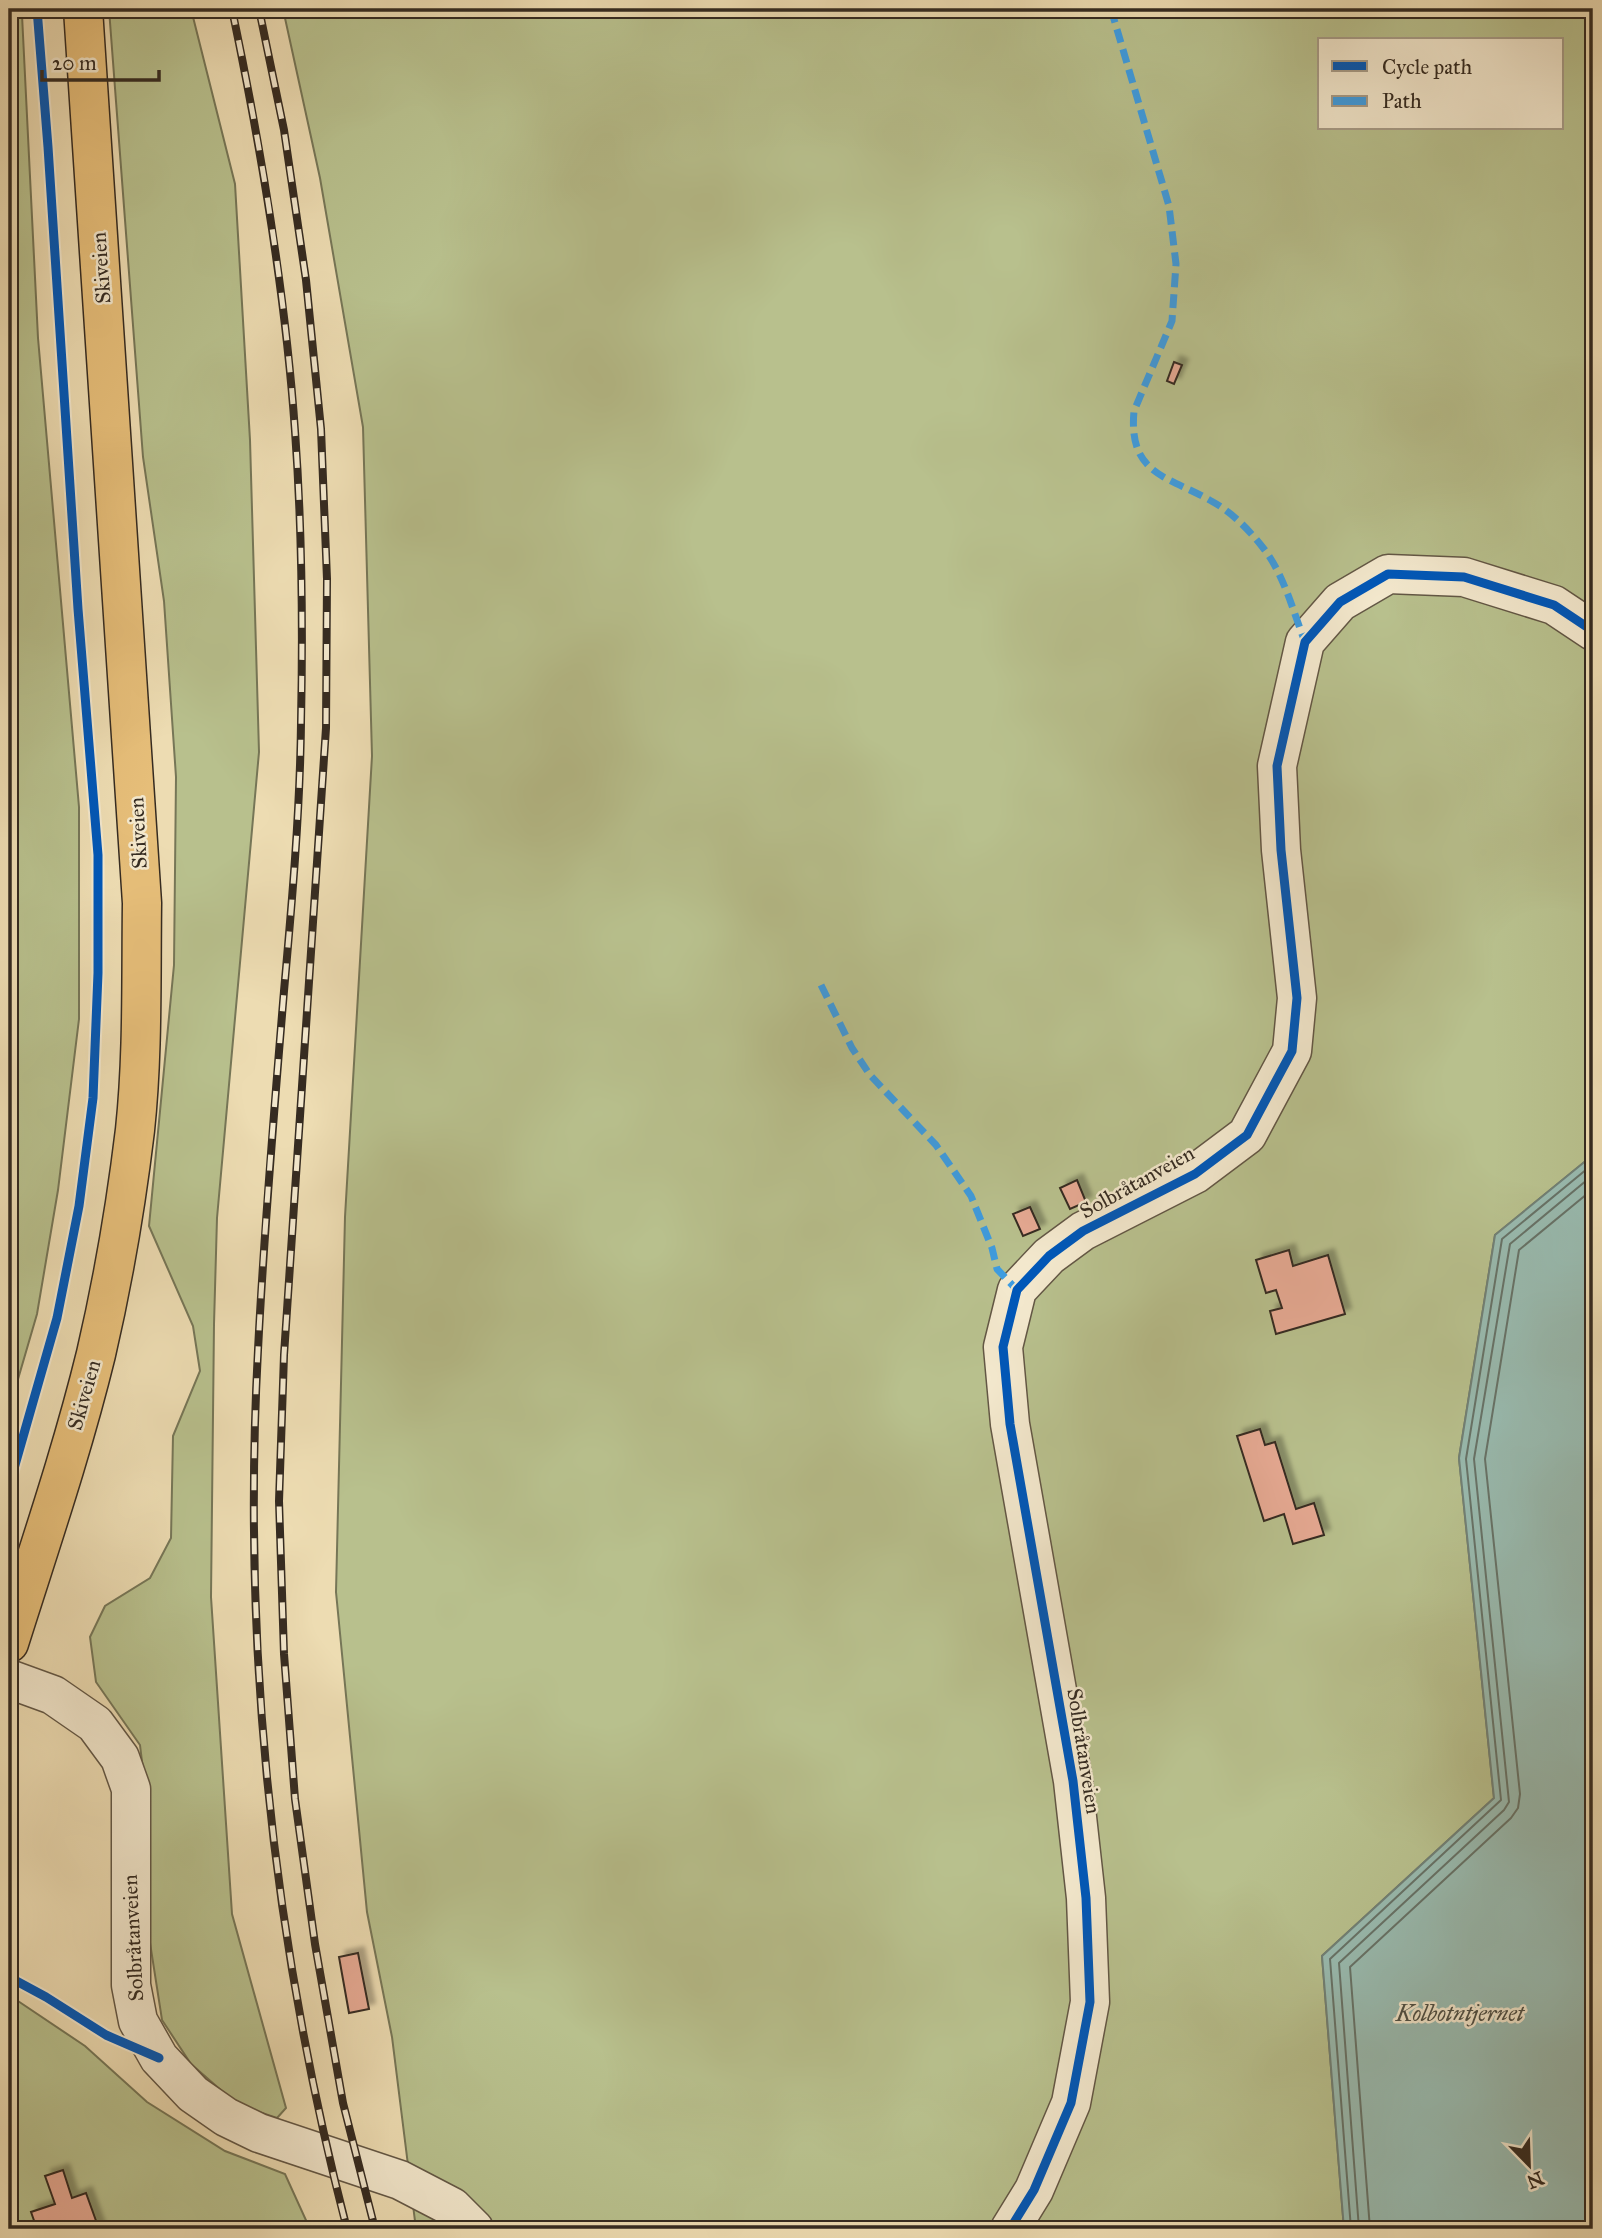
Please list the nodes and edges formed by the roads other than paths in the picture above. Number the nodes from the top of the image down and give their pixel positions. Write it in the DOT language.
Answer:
graph roads {
  1 [pos="83,9"];
  2 [pos="1593,631"];
  3 [pos="9,1643"];
  4 [pos="9,1679"];
  5 [pos="474,2229"];
  6 [pos="1010,2229"];
  1 -- 3 [label="main road, Skiveien"];
  2 -- 6 [label="street, Solbråtanveien"];
  4 -- 5 [label="street, Solbråtanveien"];
}
